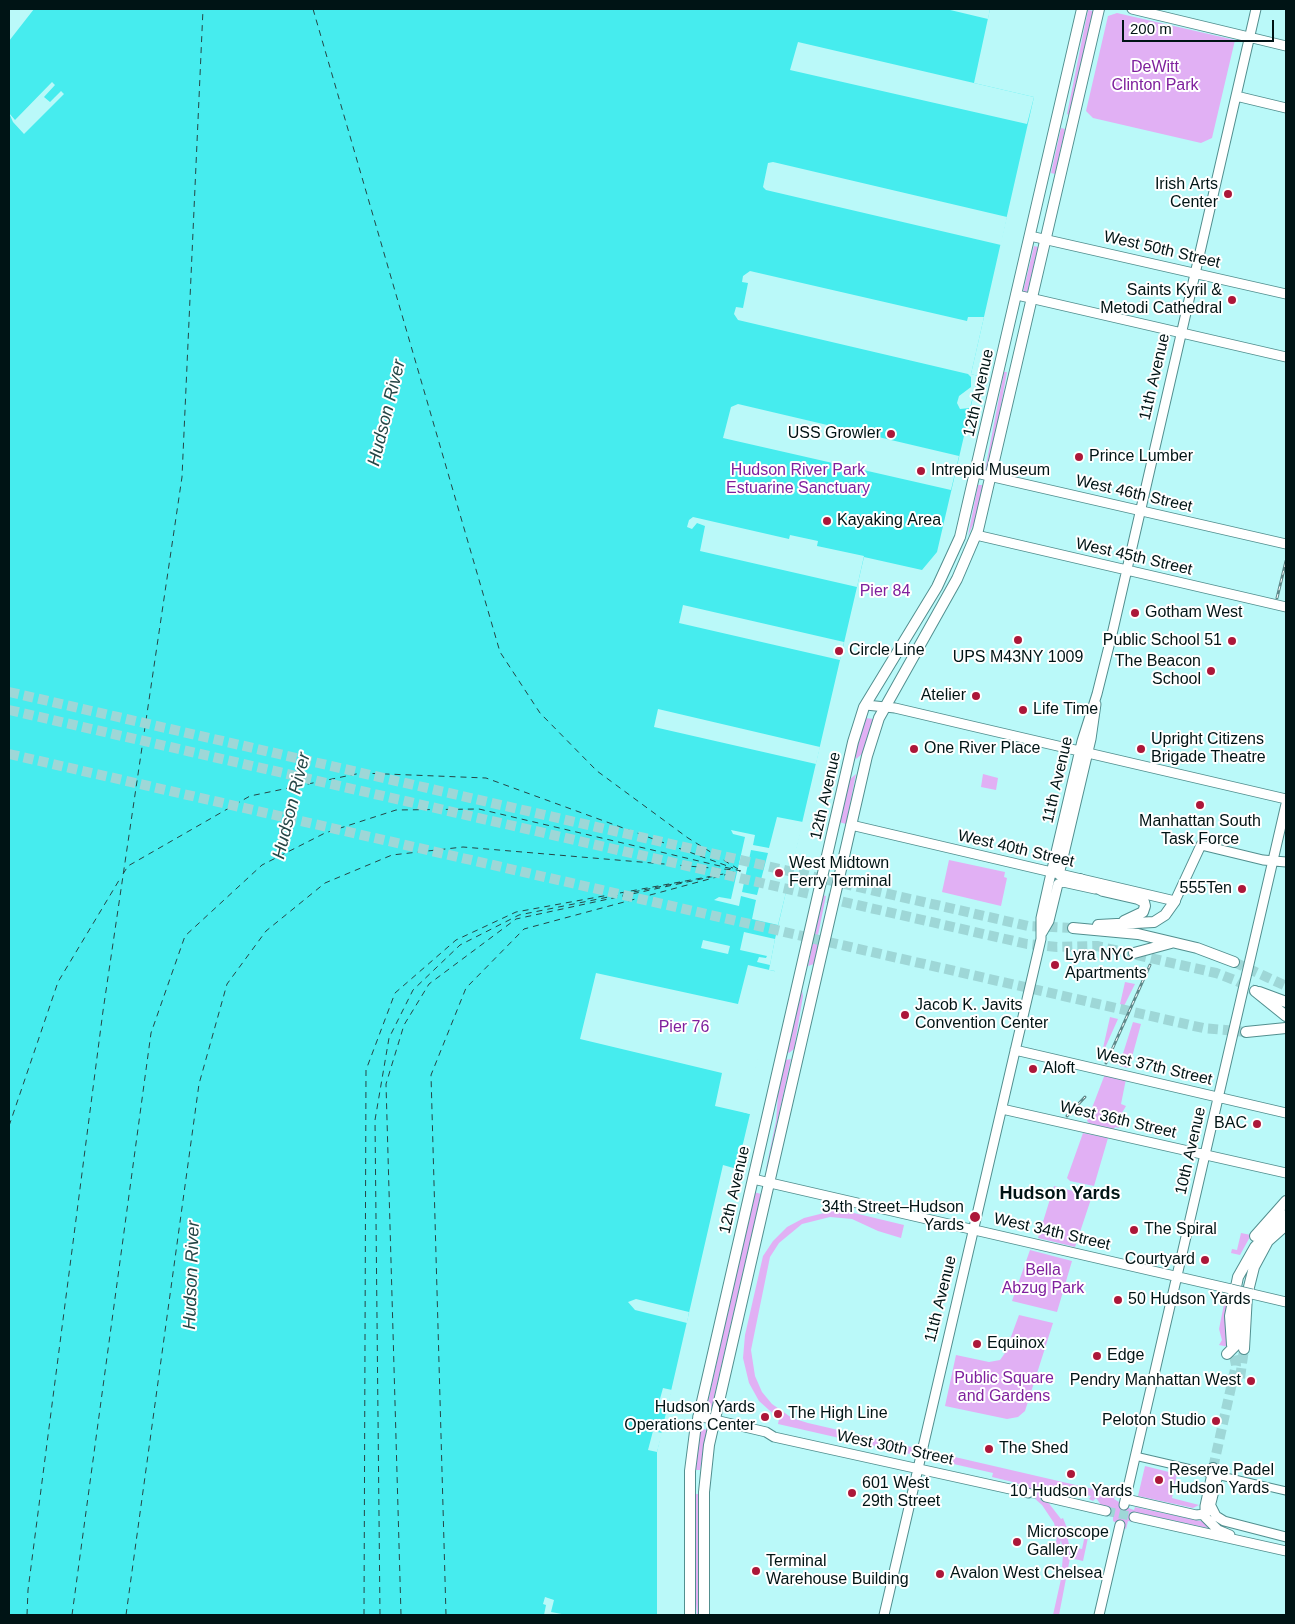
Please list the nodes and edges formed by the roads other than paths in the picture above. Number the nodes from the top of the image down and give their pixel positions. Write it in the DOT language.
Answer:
graph roads {
  1 [pos="1082,9"];
  2 [pos="1099,9"];
  3 [pos="1132,9"];
  4 [pos="1256,9"];
  5 [pos="1249,37"];
  6 [pos="1286,46"];
  7 [pos="1236,96"];
  8 [pos="1286,108"];
  9 [pos="1030,236"];
  10 [pos="1045,239"];
  11 [pos="1194,273"];
  12 [pos="1286,294"];
  13 [pos="1017,295"];
  14 [pos="1032,298"];
  15 [pos="1181,333"];
  16 [pos="1286,357"];
  17 [pos="1000,369"];
  18 [pos="1014,372"];
  19 [pos="976,473"];
  20 [pos="991,476"];
  21 [pos="1140,511"];
  22 [pos="976,535"];
  23 [pos="1286,544"];
  24 [pos="1126,570"];
  25 [pos="1286,607"];
  26 [pos="866,705"];
  27 [pos="885,707"];
  28 [pos="1084,751"];
  29 [pos="1286,799"];
  30 [pos="1286,804"];
  31 [pos="851,825"];
  32 [pos="1273,860"];
  33 [pos="1286,862"];
  34 [pos="1057,876"];
  35 [pos="1080,879"];
  36 [pos="1102,891"];
  37 [pos="1175,901"];
  38 [pos="1118,922"];
  39 [pos="1042,933"];
  40 [pos="1174,942"];
  41 [pos="1134,953"];
  42 [pos="1234,962"];
  43 [pos="798,984"];
  44 [pos="1255,991"];
  45 [pos="812,994"];
  46 [pos="1286,1002"];
  47 [pos="1286,1008"];
  48 [pos="1286,1016"];
  49 [pos="1286,1028"];
  50 [pos="1286,1035"];
  51 [pos="1015,1050"];
  52 [pos="799,1052"];
  53 [pos="782,1055"];
  54 [pos="1218,1098"];
  55 [pos="1002,1109"];
  56 [pos="1286,1113"];
  57 [pos="1205,1155"];
  58 [pos="1286,1173"];
  59 [pos="753,1179"];
  60 [pos="769,1182"];
  61 [pos="1286,1201"];
  62 [pos="1286,1215"];
  63 [pos="1286,1225"];
  64 [pos="973,1230"];
  65 [pos="1255,1253"];
  66 [pos="1177,1276"];
  67 [pos="1238,1277"];
  68 [pos="1286,1302"];
  69 [pos="1243,1353"];
  70 [pos="698,1416"];
  71 [pos="715,1420"];
  72 [pos="1136,1456"];
  73 [pos="917,1467"];
  74 [pos="1216,1472"];
  75 [pos="1286,1491"];
  76 [pos="1028,1493"];
  77 [pos="1046,1497"];
  78 [pos="1212,1506"];
  79 [pos="1106,1511"];
  80 [pos="1205,1514"];
  81 [pos="1134,1517"];
  82 [pos="1120,1525"];
  83 [pos="1286,1537"];
  84 [pos="1264,1545"];
  85 [pos="1286,1551"];
  86 [pos="690,1615"];
  87 [pos="704,1615"];
  88 [pos="884,1615"];
  89 [pos="1099,1615"];
  1 -- 9 [label="highway, 12th Avenue"];
  2 -- 10 [label="highway, 12th Avenue"];
  3 -- 5 [label="main road"];
  4 -- 5 [label="main road, 11th Avenue"];
  5 -- 6 [label="main road"];
  5 -- 7 [label="main road, 11th Avenue"];
  7 -- 8 [label="main road"];
  7 -- 11 [label="main road, 11th Avenue"];
  9 -- 10 [label="main road, West 50th Street"];
  9 -- 13 [label="highway, 12th Avenue"];
  10 -- 11 [label="main road, West 50th Street"];
  10 -- 14 [label="highway, 12th Avenue"];
  11 -- 12 [label="main road, West 50th Street"];
  11 -- 15 [label="main road, 11th Avenue"];
  13 -- 14 [label="main road"];
  13 -- 17 [label="highway, 12th Avenue"];
  14 -- 15 [label="main road"];
  14 -- 18 [label="highway, 12th Avenue"];
  15 -- 16 [label="main road"];
  15 -- 21 [label="main road, 11th Avenue"];
  17 -- 18 [label="highway"];
  17 -- 19 [label="highway, 12th Avenue"];
  18 -- 20 [label="highway, 12th Avenue"];
  19 -- 20 [label="main road, West 46th Street"];
  19 -- 26 [label="highway, 12th Avenue"];
  20 -- 21 [label="main road, West 46th Street"];
  20 -- 22 [label="highway, 12th Avenue"];
  21 -- 23 [label="main road, West 46th Street"];
  21 -- 24 [label="main road, 11th Avenue"];
  22 -- 24 [label="main road, West 45th Street"];
  22 -- 27 [label="highway, 12th Avenue"];
  24 -- 25 [label="main road, West 45th Street"];
  24 -- 28 [label="main road, 11th Avenue"];
  26 -- 27 [label="main road"];
  26 -- 43 [label="highway, 12th Avenue"];
  27 -- 28 [label="main road"];
  27 -- 31 [label="highway, 12th Avenue"];
  28 -- 29 [label="main road"];
  28 -- 34 [label="main road, 11th Avenue"];
  30 -- 32 [label="main road, 10th Avenue"];
  31 -- 34 [label="main road, West 40th Street"];
  31 -- 45 [label="highway, 12th Avenue"];
  32 -- 33 [label="main road"];
  32 -- 37 [label="main road"];
  32 -- 54 [label="main road, 10th Avenue"];
  34 -- 35 [label="main road, West 40th Street"];
  34 -- 36 [label="main road, West 40th Street"];
  34 -- 39 [label="main road, 11th Avenue"];
  34 -- 39 [label="main road, 11th Avenue"];
  35 -- 36 [label="highway"];
  35 -- 37 [label="main road, West 40th Street"];
  36 -- 38 [label="highway"];
  37 -- 38 [label="highway"];
  38 -- 40 [label="highway"];
  39 -- 51 [label="main road, 11th Avenue"];
  40 -- 41 [label="highway"];
  40 -- 42 [label="highway"];
  43 -- 45 [label="highway"];
  43 -- 53 [label="highway, 12th Avenue"];
  44 -- 46 [label="highway"];
  44 -- 47 [label="highway"];
  44 -- 48 [label="highway"];
  45 -- 52 [label="highway, 12th Avenue"];
  49 -- 50 [label="highway"];
  51 -- 54 [label="main road, West 37th Street"];
  51 -- 55 [label="main road, 11th Avenue"];
  52 -- 53 [label="highway"];
  52 -- 60 [label="highway, 12th Avenue"];
  53 -- 59 [label="highway, 12th Avenue"];
  54 -- 56 [label="main road, West 37th Street"];
  54 -- 57 [label="main road, 10th Avenue"];
  55 -- 57 [label="main road, West 36th Street"];
  55 -- 64 [label="main road, 11th Avenue"];
  57 -- 58 [label="main road, West 36th Street"];
  57 -- 66 [label="main road, 10th Avenue"];
  59 -- 60 [label="main road, West 34th Street"];
  59 -- 70 [label="highway, 12th Avenue"];
  60 -- 64 [label="main road, West 34th Street"];
  60 -- 71 [label="highway, 12th Avenue"];
  61 -- 67 [label="highway"];
  62 -- 65 [label="highway"];
  63 -- 65 [label="highway"];
  64 -- 66 [label="main road, West 34th Street"];
  64 -- 73 [label="main road, 11th Avenue"];
  65 -- 67 [label="highway"];
  65 -- 67 [label="highway"];
  65 -- 69 [label="highway"];
  66 -- 68 [label="main road, West 34th Street, bridge"];
  66 -- 72 [label="main road, 10th Avenue"];
  70 -- 71 [label="main road, West 30th Street"];
  70 -- 86 [label="highway, 12th Avenue"];
  71 -- 73 [label="main road, West 30th Street"];
  71 -- 87 [label="highway, 12th Avenue"];
  72 -- 74 [label="street"];
  72 -- 80 [label="main road, 10th Avenue"];
  73 -- 76 [label="main road, West 30th Street"];
  73 -- 88 [label="main road, 11th Avenue"];
  74 -- 75 [label="street"];
  74 -- 78 [label="main road"];
  74 -- 80 [label="main road"];
  77 -- 79 [label="main road"];
  78 -- 80 [label="main road"];
  78 -- 83 [label="main road"];
  80 -- 84 [label="main road"];
  81 -- 84 [label="main road"];
  82 -- 89 [label="main road"];
  84 -- 85 [label="main road"];
}
